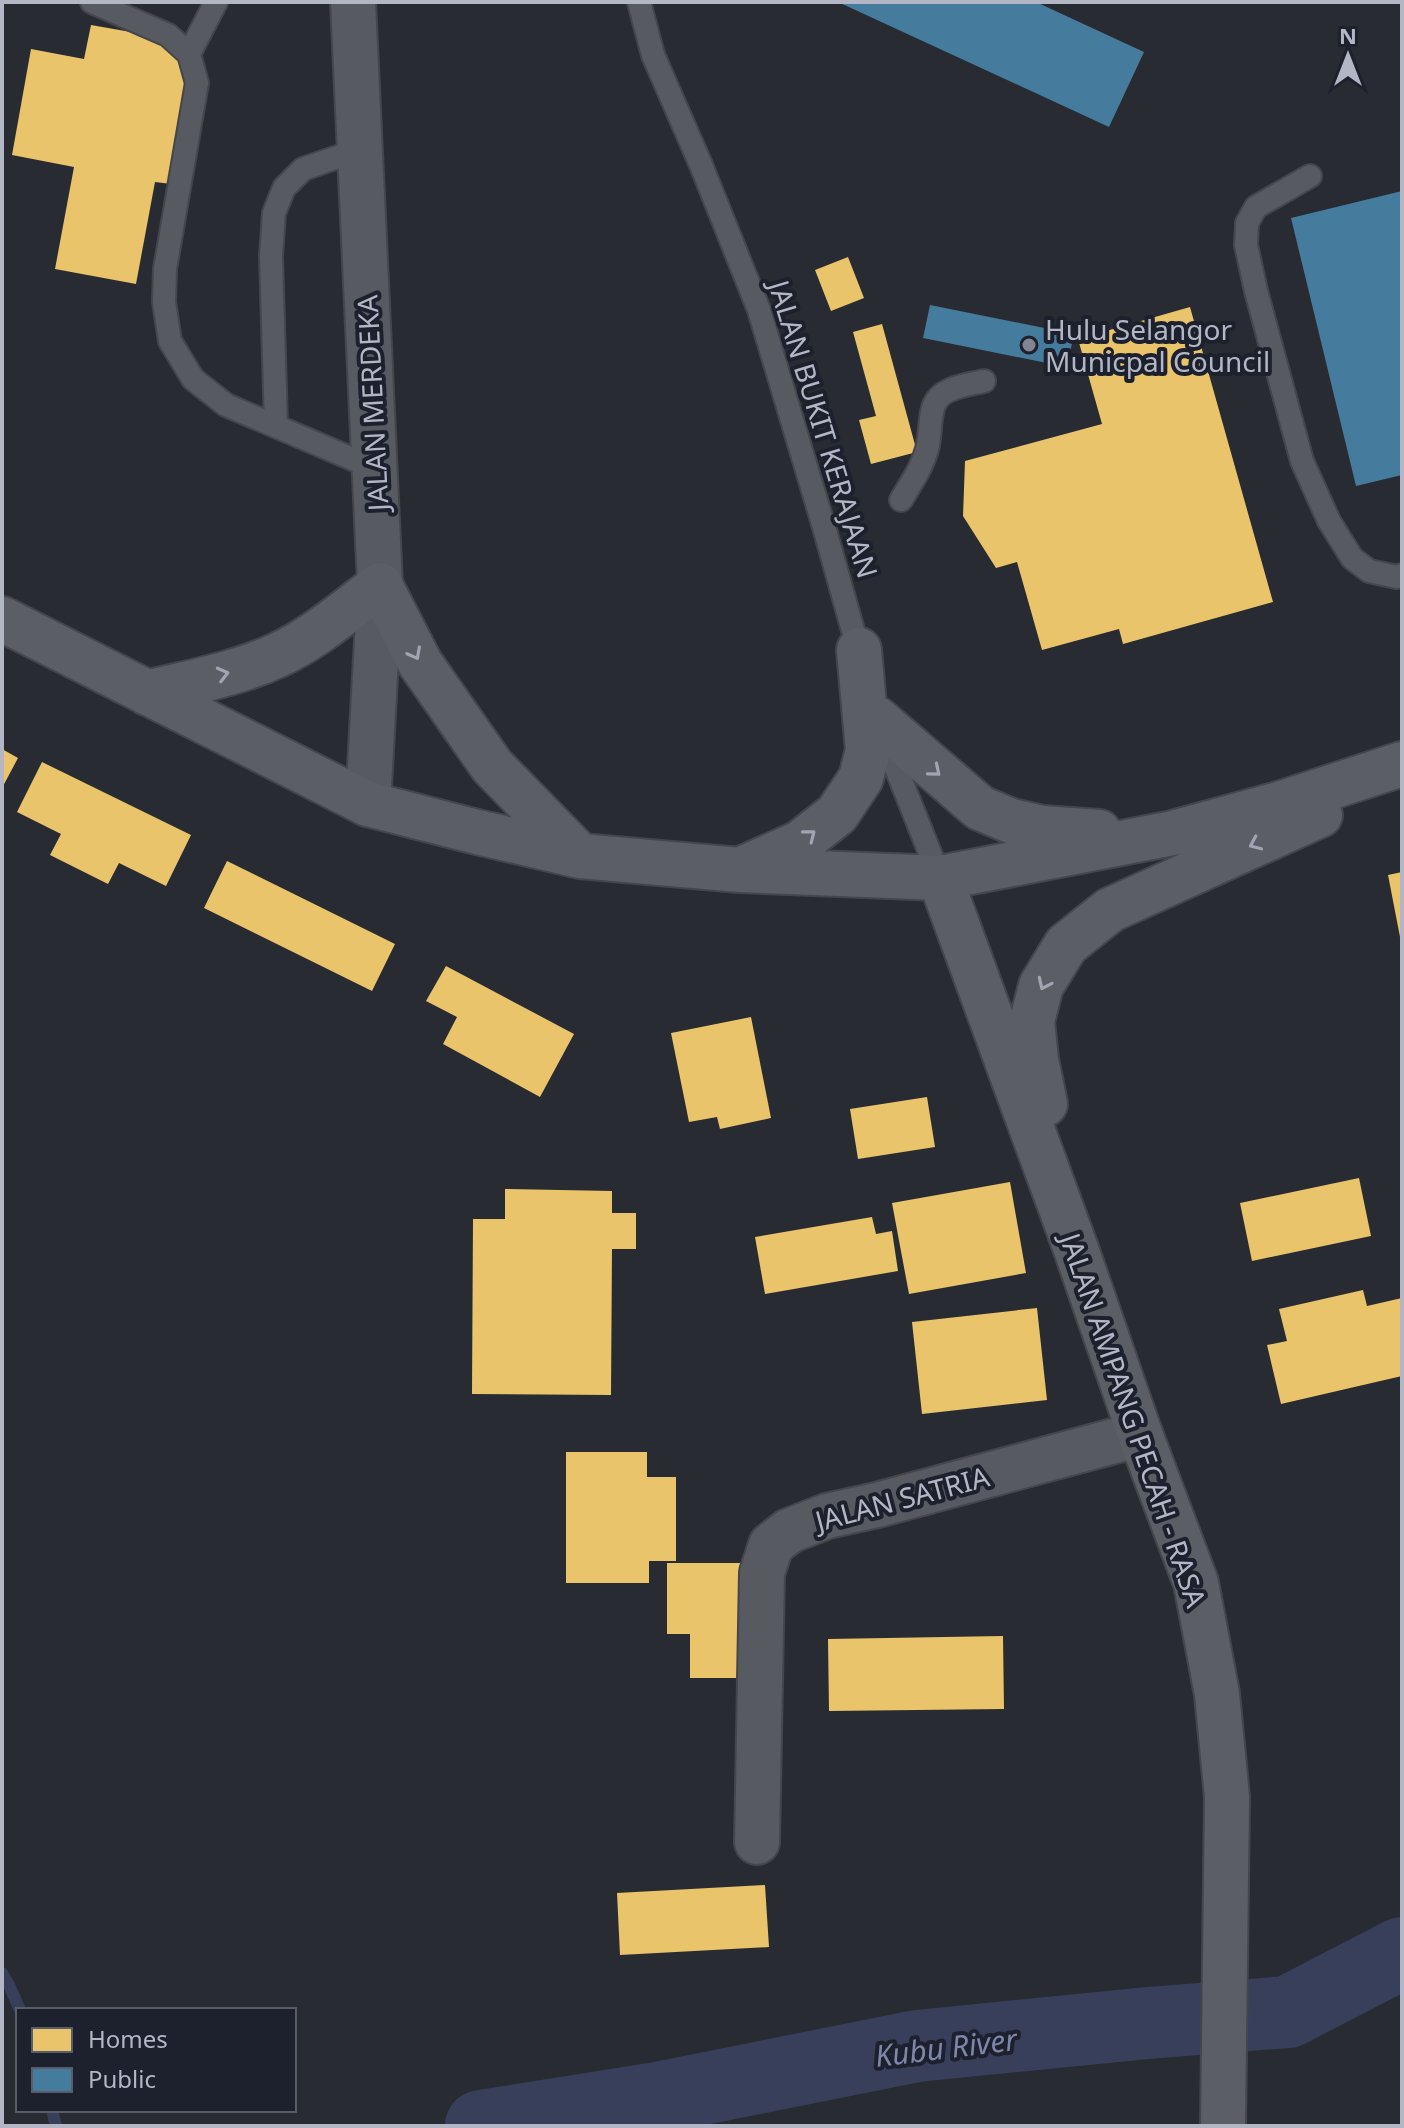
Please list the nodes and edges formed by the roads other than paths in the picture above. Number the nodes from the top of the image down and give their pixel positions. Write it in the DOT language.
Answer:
graph roads {
  1 [pos="92,2"];
  2 [pos="216,2"];
  3 [pos="353,2"];
  4 [pos="639,2"];
  5 [pos="189,54"];
  6 [pos="361,149"];
  7 [pos="1310,176"];
  8 [pos="984,381"];
  9 [pos="276,426"];
  10 [pos="376,469"];
  11 [pos="901,500"];
  12 [pos="1402,575"];
  13 [pos="380,585"];
  14 [pos="2,619"];
  15 [pos="859,650"];
  16 [pos="147,693"];
  17 [pos="877,719"];
  18 [pos="1402,764"];
  19 [pos="1402,777"];
  20 [pos="368,804"];
  21 [pos="1173,833"];
  22 [pos="580,856"];
  23 [pos="740,870"];
  24 [pos="940,878"];
  25 [pos="1076,1249"];
  26 [pos="1140,1434"];
  27 [pos="757,1842"];
  28 [pos="1224,2124"];
  1 -- 5 [label="lane"];
  2 -- 5 [label="lane"];
  3 -- 6 [label="street, JALAN MERDEKA"];
  4 -- 15 [label="lane, JALAN BUKIT KERAJAAN"];
  5 -- 9 [label="lane"];
  6 -- 9 [label="lane"];
  6 -- 10 [label="street, JALAN MERDEKA"];
  7 -- 12 [label="lane"];
  8 -- 11 [label="lane"];
  9 -- 10 [label="lane"];
  10 -- 13 [label="street, JALAN MERDEKA"];
  16 -- 13 [label="main road, one-way"];
  13 -- 20 [label="street, JALAN MERDEKA"];
  13 -- 22 [label="main road, one-way"];
  14 -- 16 [label="main road"];
  15 -- 17 [label="lane, JALAN BUKIT KERAJAAN"];
  23 -- 15 [label="main road, one-way"];
  16 -- 20 [label="main road"];
  17 -- 21 [label="main road, one-way"];
  17 -- 24 [label="lane, JALAN BUKIT KERAJAAN"];
  18 -- 21 [label="main road"];
  19 -- 25 [label="main road, one-way"];
  20 -- 22 [label="main road"];
  21 -- 24 [label="main road"];
  22 -- 23 [label="main road"];
  23 -- 24 [label="main road"];
  24 -- 25 [label="main road, JALAN AMPANG PECAH - RASA"];
  25 -- 26 [label="main road, JALAN AMPANG PECAH - RASA"];
  26 -- 27 [label="street, JALAN SATRIA"];
  26 -- 28 [label="main road, JALAN AMPANG PECAH - RASA"];
}
